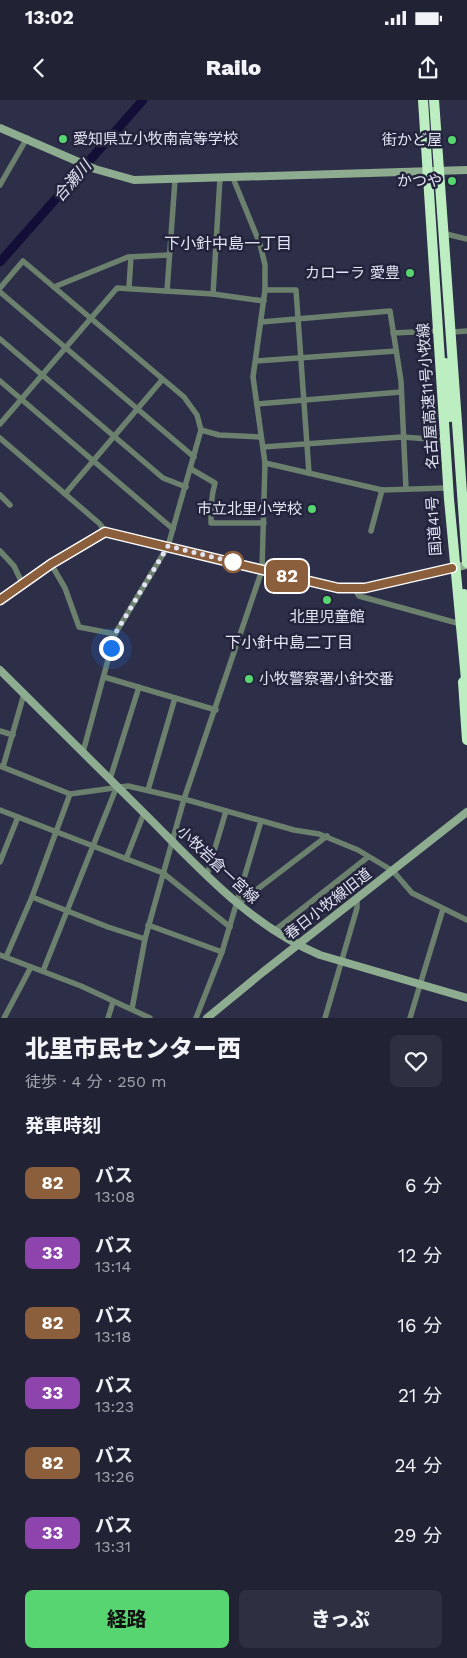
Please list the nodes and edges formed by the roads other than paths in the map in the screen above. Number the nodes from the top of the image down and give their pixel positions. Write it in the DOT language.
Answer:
graph roads {
  1 [pos="418,100"];
  2 [pos="423,100"];
  3 [pos="436,100"];
  4 [pos="0,128"];
  5 [pos="27,138"];
  6 [pos="467,170"];
  7 [pos="442,171"];
  8 [pos="423,172"];
  9 [pos="220,178"];
  10 [pos="233,178"];
  11 [pos="175,180"];
  12 [pos="0,184"];
  13 [pos="427,226"];
  14 [pos="446,234"];
  15 [pos="467,239"];
  16 [pos="169,255"];
  17 [pos="131,257"];
  18 [pos="54,288"];
  19 [pos="129,288"];
  20 [pos="0,290"];
  21 [pos="265,290"];
  22 [pos="167,291"];
  23 [pos="213,294"];
  24 [pos="264,300"];
  25 [pos="298,318"];
  26 [pos="90,319"];
  27 [pos="261,322"];
  28 [pos="436,331"];
  29 [pos="467,331"];
  30 [pos="393,332"];
  31 [pos="453,332"];
  32 [pos="0,339"];
  33 [pos="65,348"];
  34 [pos="396,351"];
  35 [pos="301,358"];
  36 [pos="256,361"];
  37 [pos="43,376"];
  38 [pos="162,380"];
  39 [pos="0,382"];
  40 [pos="401,392"];
  41 [pos="305,399"];
  42 [pos="21,400"];
  43 [pos="257,404"];
  44 [pos="137,408"];
  45 [pos="0,424"];
  46 [pos="201,430"];
  47 [pos="114,436"];
  48 [pos="402,436"];
  49 [pos="262,437"];
  50 [pos="0,438"];
  51 [pos="443,440"];
  52 [pos="308,444"];
  53 [pos="263,447"];
  54 [pos="194,457"];
  55 [pos="92,460"];
  56 [pos="265,463"];
  57 [pos="191,469"];
  58 [pos="309,473"];
  59 [pos="186,487"];
  60 [pos="446,488"];
  61 [pos="406,489"];
  62 [pos="382,490"];
  63 [pos="65,494"];
  64 [pos="0,495"];
  65 [pos="10,505"];
  66 [pos="467,522"];
  67 [pos="264,523"];
  68 [pos="173,529"];
  69 [pos="371,531"];
  70 [pos="105,532"];
  71 [pos="168,546"];
  72 [pos="0,551"];
  73 [pos="51,564"];
  74 [pos="467,564"];
  75 [pos="452,568"];
  76 [pos="262,570"];
  77 [pos="23,584"];
  78 [pos="354,588"];
  79 [pos="0,600"];
  80 [pos="457,623"];
  81 [pos="115,634"];
  82 [pos="467,637"];
  83 [pos="0,670"];
  84 [pos="104,677"];
  85 [pos="139,687"];
  86 [pos="467,690"];
  87 [pos="24,694"];
  88 [pos="175,698"];
  89 [pos="216,710"];
  90 [pos="0,730"];
  91 [pos="12,735"];
  92 [pos="467,740"];
  93 [pos="83,752"];
  94 [pos="2,767"];
  95 [pos="110,779"];
  96 [pos="117,786"];
  97 [pos="148,790"];
  98 [pos="70,794"];
  99 [pos="184,799"];
  100 [pos="0,810"];
  101 [pos="226,811"];
  102 [pos="467,812"];
  103 [pos="144,813"];
  104 [pos="18,817"];
  105 [pos="261,821"];
  106 [pos="56,831"];
  107 [pos="327,836"];
  108 [pos="172,841"];
  109 [pos="92,846"];
  110 [pos="368,857"];
  111 [pos="126,859"];
  112 [pos="0,862"];
  113 [pos="393,871"];
  114 [pos="163,874"];
  115 [pos="207,875"];
  116 [pos="32,897"];
  117 [pos="357,900"];
  118 [pos="238,904"];
  119 [pos="443,909"];
  120 [pos="67,912"];
  121 [pos="467,920"];
  122 [pos="148,926"];
  123 [pos="230,928"];
  124 [pos="274,932"];
  125 [pos="145,939"];
  126 [pos="297,945"];
  127 [pos="222,952"];
  128 [pos="3,956"];
  129 [pos="341,962"];
  130 [pos="31,966"];
  131 [pos="43,971"];
  132 [pos="420,984"];
  133 [pos="467,998"];
  134 [pos="114,1002"];
  135 [pos="132,1009"];
  136 [pos="4,1018"];
  137 [pos="108,1018"];
  138 [pos="150,1018"];
  139 [pos="196,1018"];
  140 [pos="207,1018"];
  141 [pos="325,1018"];
  142 [pos="410,1018"];
  1 -- 8 [label="highway, 国道41号"];
  2 -- 86 [label="highway, 名古屋高速11号小牧線, bridge"];
  3 -- 7 [label="highway"];
  3 -- 74 [label="highway, 名古屋高速11号小牧線, bridge"];
  4 -- 5 [label="street"];
  5 -- 11 [label="street"];
  5 -- 12 [label="street"];
  6 -- 7 [label="street"];
  7 -- 8 [label="street"];
  7 -- 14 [label="highway"];
  8 -- 10 [label="street"];
  8 -- 13 [label="highway, 国道41号"];
  9 -- 10 [label="street"];
  9 -- 11 [label="street"];
  9 -- 23 [label="street"];
  10 -- 21 [label="street"];
  11 -- 16 [label="street"];
  13 -- 28 [label="highway, 国道41号"];
  13 -- 82 [label="highway"];
  14 -- 15 [label="street"];
  14 -- 31 [label="highway"];
  16 -- 17 [label="street"];
  16 -- 22 [label="street"];
  17 -- 18 [label="street"];
  17 -- 19 [label="street"];
  18 -- 20 [label="street"];
  18 -- 26 [label="street"];
  19 -- 22 [label="street"];
  19 -- 26 [label="street"];
  20 -- 33 [label="street"];
  21 -- 24 [label="street"];
  21 -- 25 [label="street"];
  22 -- 23 [label="street"];
  23 -- 24 [label="street"];
  24 -- 27 [label="street"];
  25 -- 27 [label="street"];
  25 -- 30 [label="street"];
  25 -- 35 [label="street"];
  26 -- 33 [label="street"];
  26 -- 38 [label="street"];
  27 -- 36 [label="street"];
  28 -- 30 [label="street"];
  28 -- 51 [label="highway, 国道41号"];
  29 -- 31 [label="street"];
  30 -- 34 [label="street"];
  31 -- 66 [label="highway"];
  32 -- 37 [label="street"];
  33 -- 37 [label="street"];
  33 -- 44 [label="street"];
  34 -- 35 [label="street"];
  34 -- 40 [label="street"];
  35 -- 36 [label="street"];
  35 -- 41 [label="street"];
  36 -- 43 [label="street"];
  37 -- 42 [label="street"];
  37 -- 47 [label="street"];
  38 -- 44 [label="street"];
  38 -- 46 [label="street"];
  39 -- 42 [label="street"];
  40 -- 41 [label="street"];
  40 -- 48 [label="street"];
  41 -- 43 [label="street"];
  41 -- 52 [label="street"];
  42 -- 45 [label="street"];
  42 -- 55 [label="street"];
  43 -- 49 [label="street"];
  44 -- 47 [label="street"];
  44 -- 54 [label="street"];
  46 -- 49 [label="street"];
  46 -- 54 [label="street"];
  47 -- 55 [label="street"];
  47 -- 59 [label="street"];
  48 -- 51 [label="street"];
  48 -- 52 [label="street"];
  48 -- 61 [label="street"];
  49 -- 53 [label="street"];
  50 -- 63 [label="street"];
  51 -- 60 [label="highway, 国道41号"];
  52 -- 53 [label="street"];
  52 -- 58 [label="street"];
  53 -- 56 [label="street"];
  54 -- 57 [label="street"];
  55 -- 63 [label="street"];
  55 -- 68 [label="street"];
  56 -- 58 [label="street"];
  56 -- 67 [label="street"];
  57 -- 59 [label="street"];
  57 -- 67 [label="street"];
  58 -- 62 [label="street"];
  59 -- 68 [label="street"];
  60 -- 61 [label="street"];
  60 -- 75 [label="highway, 国道41号"];
  61 -- 62 [label="street"];
  62 -- 69 [label="street"];
  63 -- 70 [label="street"];
  64 -- 65 [label="street"];
  67 -- 76 [label="street"];
  68 -- 71 [label="street"];
  70 -- 71 [label="street"];
  70 -- 73 [label="street"];
  71 -- 76 [label="street"];
  71 -- 81 [label="street"];
  72 -- 77 [label="street"];
  73 -- 77 [label="street"];
  73 -- 81 [label="street"];
  74 -- 75 [label="street"];
  75 -- 78 [label="street"];
  75 -- 80 [label="highway, 国道41号"];
  76 -- 78 [label="street"];
  76 -- 89 [label="street"];
  77 -- 79 [label="street"];
  78 -- 80 [label="street"];
  80 -- 92 [label="highway, 国道41号"];
  81 -- 84 [label="street"];
  83 -- 87 [label="street, 小牧岩倉一宮線"];
  84 -- 85 [label="street"];
  84 -- 93 [label="street"];
  85 -- 88 [label="street"];
  85 -- 95 [label="street"];
  87 -- 91 [label="street"];
  87 -- 93 [label="street, 小牧岩倉一宮線"];
  88 -- 89 [label="street"];
  88 -- 97 [label="street"];
  89 -- 99 [label="street"];
  90 -- 91 [label="street"];
  91 -- 94 [label="street"];
  93 -- 95 [label="street, 小牧岩倉一宮線"];
  94 -- 98 [label="street"];
  95 -- 96 [label="street, 小牧岩倉一宮線"];
  96 -- 97 [label="street"];
  96 -- 98 [label="street"];
  96 -- 103 [label="street, 小牧岩倉一宮線"];
  96 -- 109 [label="street"];
  97 -- 99 [label="street"];
  98 -- 106 [label="street"];
  99 -- 101 [label="street"];
  99 -- 108 [label="street"];
  100 -- 104 [label="street"];
  101 -- 105 [label="street"];
  101 -- 115 [label="street"];
  102 -- 113 [label="street, 春日小牧線旧道"];
  103 -- 108 [label="street, 小牧岩倉一宮線"];
  103 -- 111 [label="street"];
  104 -- 106 [label="street"];
  104 -- 112 [label="street"];
  105 -- 107 [label="street"];
  105 -- 118 [label="street"];
  106 -- 109 [label="street"];
  106 -- 116 [label="street"];
  107 -- 110 [label="street"];
  107 -- 118 [label="street"];
  108 -- 114 [label="street"];
  108 -- 115 [label="street, 小牧岩倉一宮線"];
  109 -- 111 [label="street"];
  109 -- 120 [label="street"];
  110 -- 113 [label="street"];
  110 -- 124 [label="street"];
  111 -- 114 [label="street"];
  113 -- 117 [label="street, 春日小牧線旧道"];
  113 -- 119 [label="street"];
  114 -- 122 [label="street"];
  114 -- 123 [label="street"];
  115 -- 118 [label="street, 小牧岩倉一宮線"];
  116 -- 120 [label="street"];
  116 -- 128 [label="street"];
  117 -- 126 [label="street, 春日小牧線旧道"];
  117 -- 129 [label="street"];
  118 -- 123 [label="street"];
  118 -- 124 [label="street, 小牧岩倉一宮線"];
  119 -- 121 [label="street"];
  119 -- 132 [label="street"];
  120 -- 125 [label="street"];
  120 -- 131 [label="street"];
  122 -- 125 [label="street"];
  122 -- 127 [label="street"];
  123 -- 127 [label="street"];
  124 -- 126 [label="street, 小牧岩倉一宮線"];
  125 -- 135 [label="street"];
  126 -- 129 [label="street, 小牧岩倉一宮線"];
  126 -- 140 [label="street, 春日小牧線旧道"];
  127 -- 139 [label="street"];
  128 -- 130 [label="street"];
  129 -- 132 [label="street, 小牧岩倉一宮線"];
  129 -- 141 [label="street"];
  130 -- 131 [label="street"];
  130 -- 136 [label="street"];
  131 -- 134 [label="street"];
  132 -- 133 [label="street, 小牧岩倉一宮線"];
  132 -- 142 [label="street"];
  134 -- 135 [label="street"];
  134 -- 137 [label="street"];
  135 -- 138 [label="street"];
}
